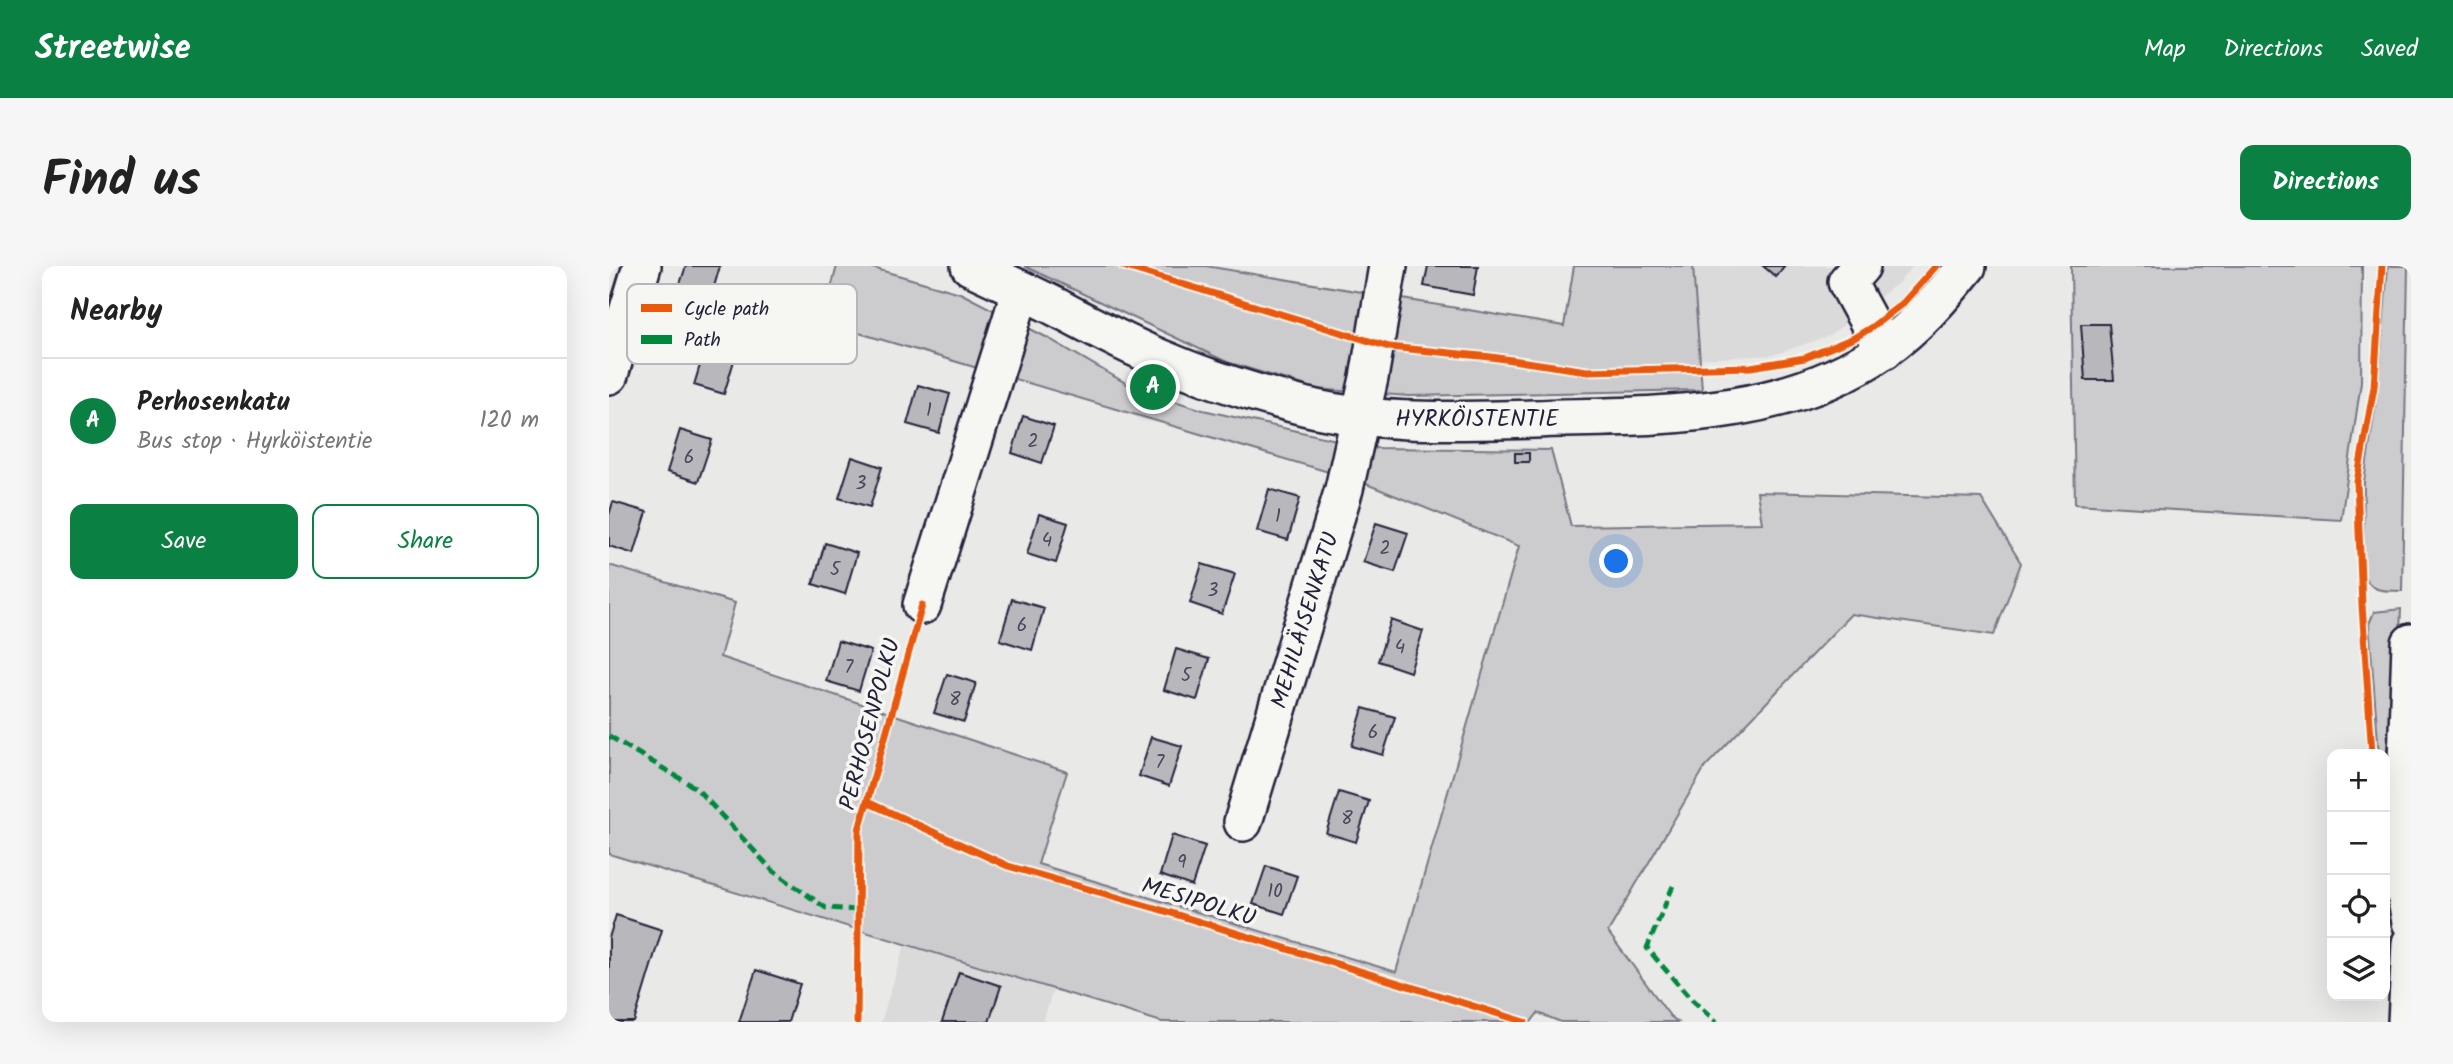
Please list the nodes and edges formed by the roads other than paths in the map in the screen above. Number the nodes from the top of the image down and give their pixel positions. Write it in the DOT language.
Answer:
graph roads {
  1 [pos="642,266"];
  2 [pos="1388,266"];
  3 [pos="1861,266"];
  4 [pos="1967,266"];
  5 [pos="993,274"];
  6 [pos="636,284"];
  7 [pos="627,315"];
  8 [pos="1884,349"];
  9 [pos="609,374"];
  10 [pos="1360,417"];
  11 [pos="922,604"];
  12 [pos="2411,661"];
  13 [pos="1243,822"];
  14 [pos="2411,922"];
  15 [pos="2411,943"];
  16 [pos="2407,1022"];
  1 -- 6 [label="street"];
  2 -- 10 [label="street, MEHILÄISENKATU"];
  3 -- 8 [label="street"];
  4 -- 8 [label="street, HYRKÖISTENTIE"];
  5 -- 10 [label="street, HYRKÖISTENTIE"];
  5 -- 11 [label="street"];
  7 -- 9 [label="street"];
  8 -- 10 [label="street, HYRKÖISTENTIE"];
  10 -- 13 [label="street, MEHILÄISENKATU"];
  12 -- 14 [label="street"];
  15 -- 16 [label="street"];
}
